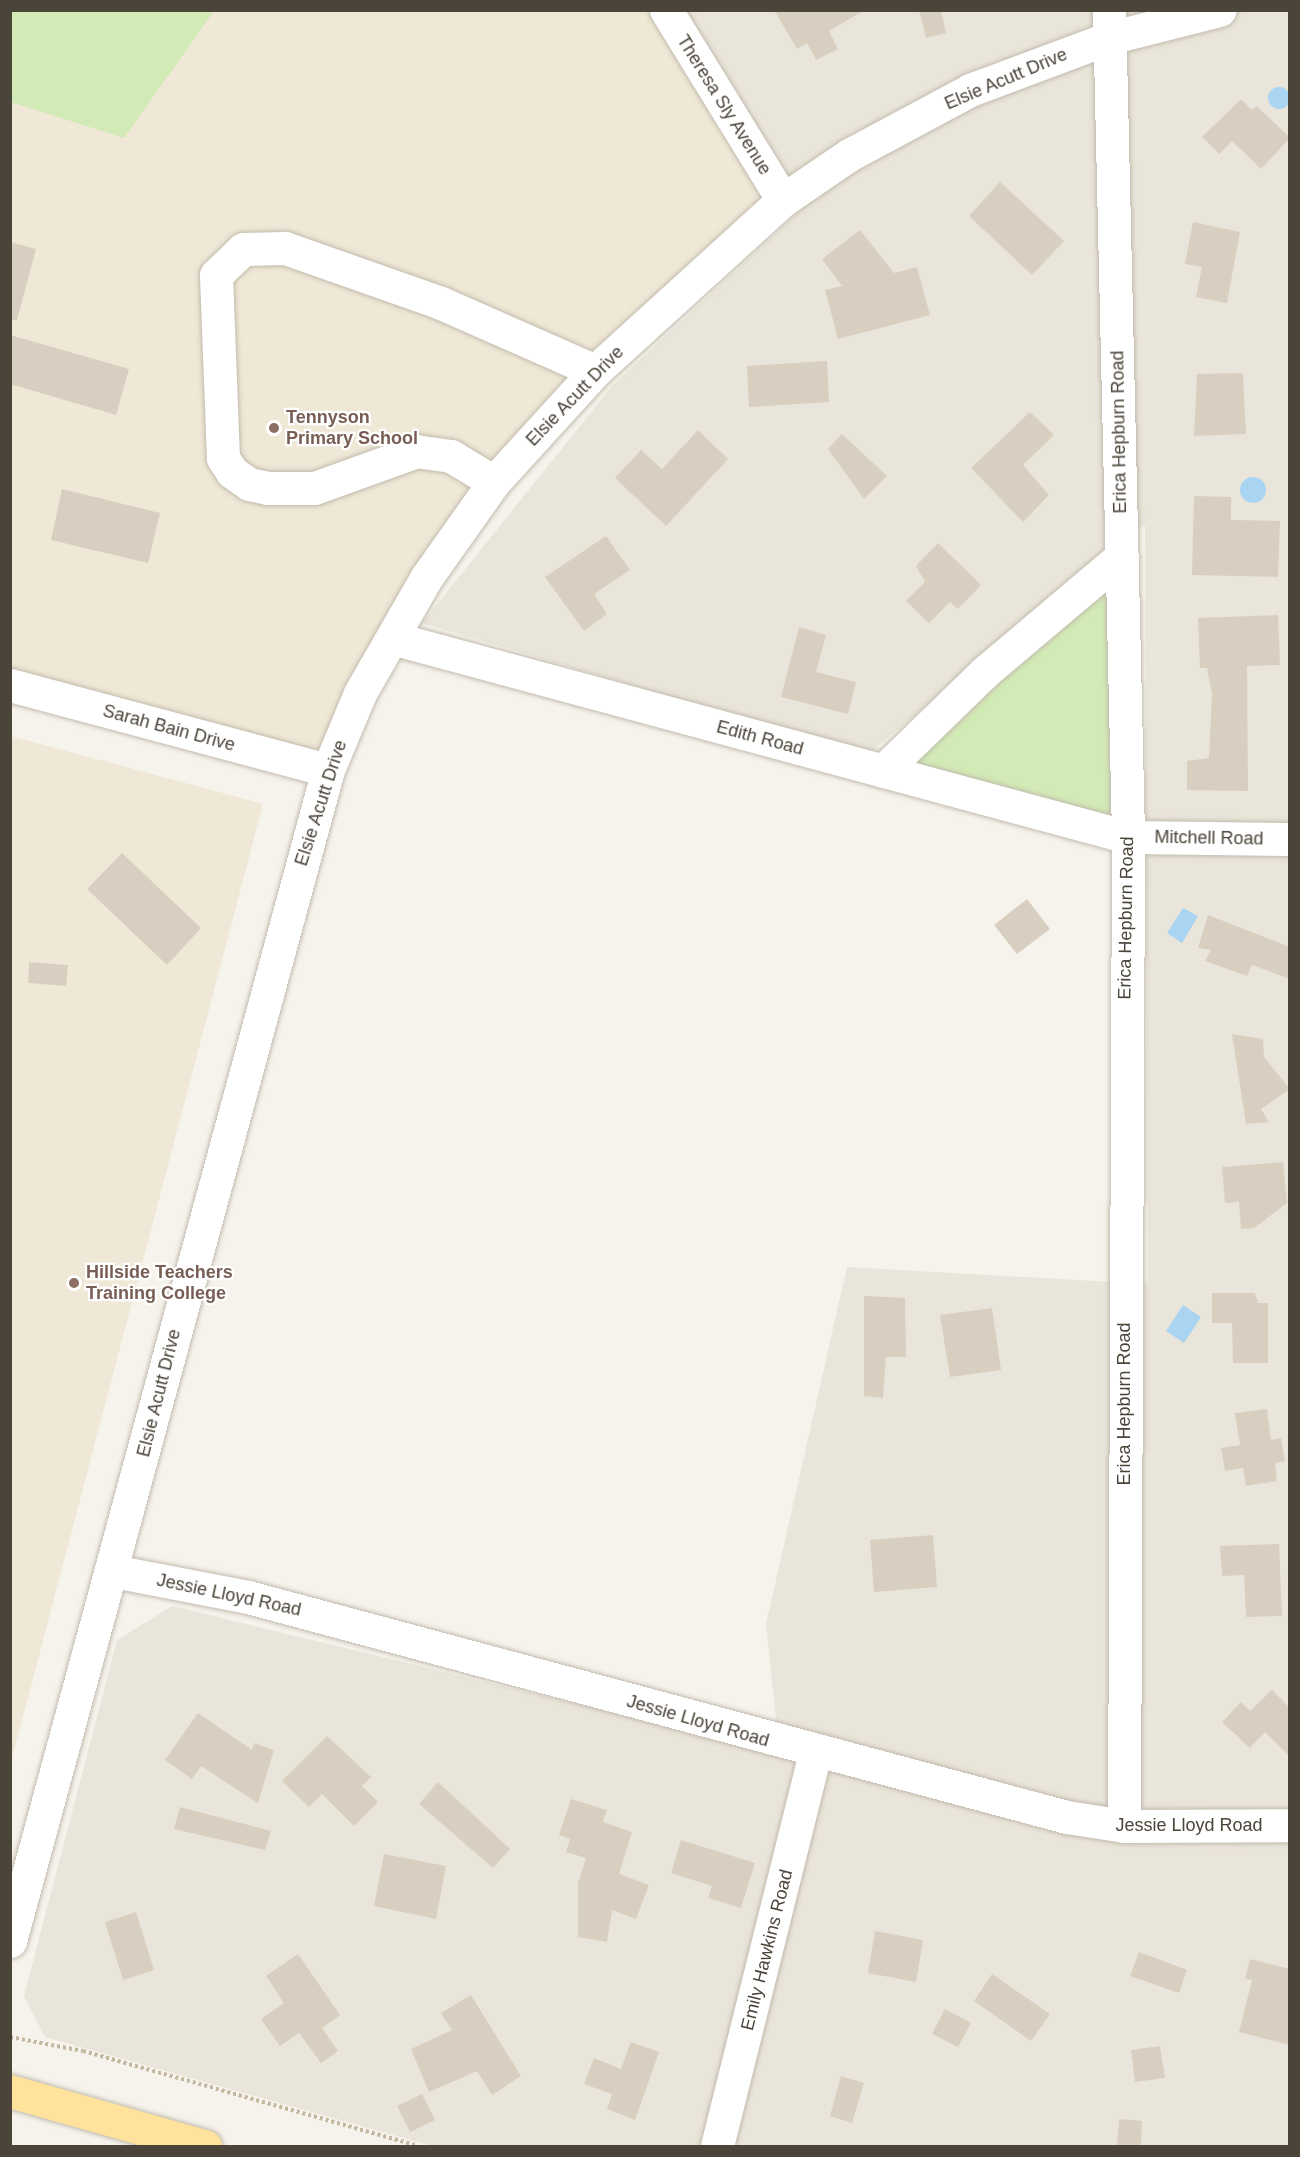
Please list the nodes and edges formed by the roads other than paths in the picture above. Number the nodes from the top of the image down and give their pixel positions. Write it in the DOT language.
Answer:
graph roads {
  1 [pos="666,10"];
  2 [pos="1220,10"];
  3 [pos="1109,24"];
  4 [pos="783,200"];
  5 [pos="595,371"];
  6 [pos="494,482"];
  7 [pos="1121,557"];
  8 [pos="392,638"];
  9 [pos="10,685"];
  10 [pos="328,770"];
  11 [pos="883,771"];
  12 [pos="1128,837"];
  13 [pos="1290,840"];
  14 [pos="113,1571"];
  15 [pos="815,1754"];
  16 [pos="1290,1825"];
  17 [pos="1124,1826"];
  18 [pos="10,1941"];
  19 [pos="10,2091"];
  20 [pos="205,2146"];
  21 [pos="717,2146"];
  1 -- 4 [label="street, Theresa Sly Avenue"];
  2 -- 3 [label="street, Elsie Acutt Drive"];
  3 -- 4 [label="street, Elsie Acutt Drive"];
  3 -- 7 [label="street, Erica Hepburn Road"];
  4 -- 5 [label="street, Elsie Acutt Drive"];
  5 -- 6 [label="street, Elsie Acutt Drive"];
  5 -- 6 [label="street"];
  6 -- 8 [label="street, Elsie Acutt Drive"];
  7 -- 11 [label="street"];
  7 -- 12 [label="street, Erica Hepburn Road"];
  8 -- 10 [label="street, Elsie Acutt Drive"];
  8 -- 11 [label="street, Edith Road"];
  9 -- 10 [label="street, Sarah Bain Drive"];
  10 -- 14 [label="street, Elsie Acutt Drive"];
  11 -- 12 [label="street, Edith Road"];
  12 -- 13 [label="street, Mitchell Road"];
  12 -- 17 [label="street, Erica Hepburn Road"];
  14 -- 15 [label="street, Jessie Lloyd Road"];
  14 -- 18 [label="street, Elsie Acutt Drive"];
  15 -- 17 [label="street, Jessie Lloyd Road"];
  15 -- 21 [label="street, Emily Hawkins Road"];
  16 -- 17 [label="street, Jessie Lloyd Road"];
  19 -- 20 [label="main road"];
}
